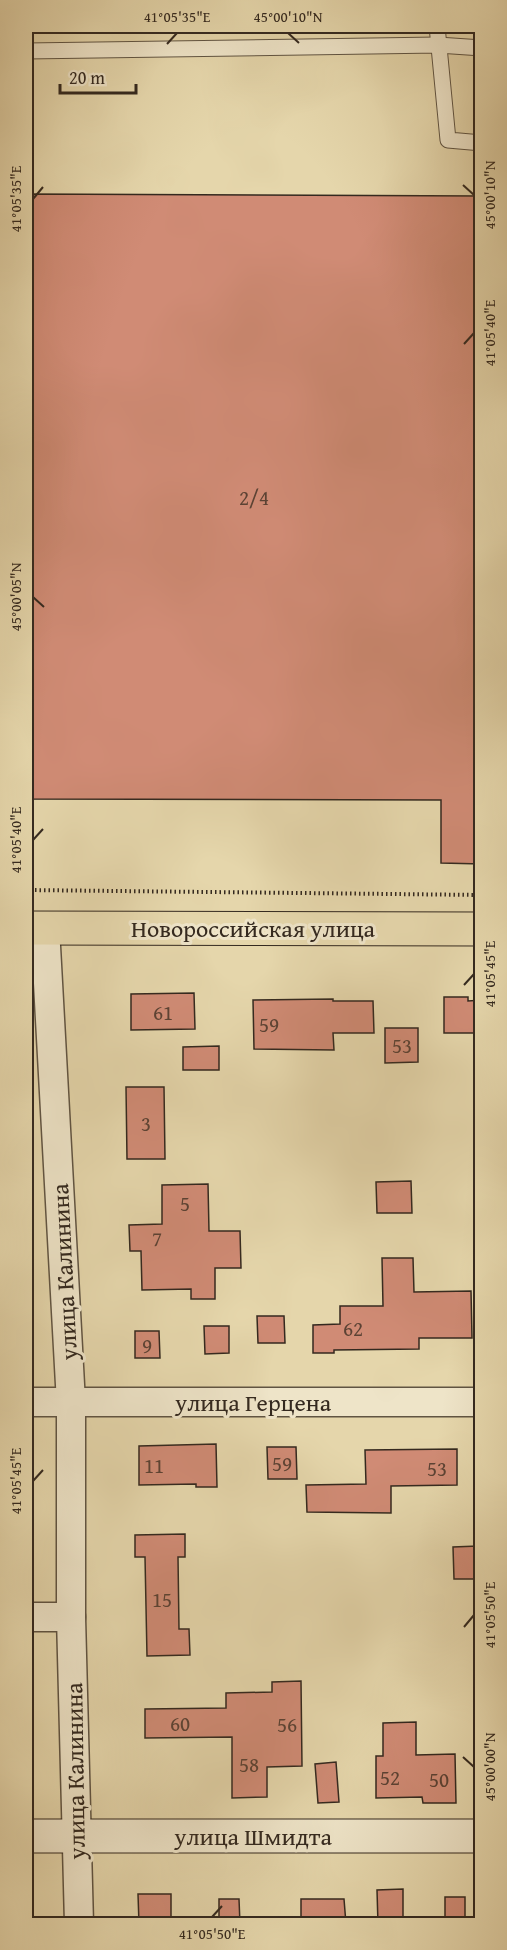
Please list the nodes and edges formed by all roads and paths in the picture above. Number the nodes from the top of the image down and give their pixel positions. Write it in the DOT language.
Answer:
graph roads {
  1 [pos="436,26"];
  2 [pos="438,45"];
  3 [pos="482,48"];
  4 [pos="26,51"];
  5 [pos="482,143"];
  6 [pos="26,890"];
  7 [pos="482,895"];
  8 [pos="35,928"];
  9 [pos="482,929"];
  10 [pos="26,1402"];
  11 [pos="482,1402"];
  12 [pos="71,1403"];
  13 [pos="26,1617"];
  14 [pos="72,1617"];
  15 [pos="26,1836"];
  16 [pos="77,1836"];
  17 [pos="482,1836"];
  18 [pos="79,1924"];
  1 -- 2 [label="lane"];
  2 -- 3 [label="lane"];
  2 -- 4 [label="lane"];
  2 -- 5 [label="lane"];
  6 -- 7 [label="path"];
  8 -- 9 [label="main road, Новороссийская улица"];
  8 -- 12 [label="street, улица Калинина"];
  10 -- 12 [label="street, улица Герцена"];
  11 -- 12 [label="street, улица Герцена"];
  12 -- 14 [label="street, улица Калинина"];
  13 -- 14 [label="street"];
  14 -- 16 [label="street, улица Калинина"];
  15 -- 16 [label="street, улица Шмидта"];
  16 -- 17 [label="street, улица Шмидта"];
  16 -- 18 [label="street, улица Калинина"];
}
